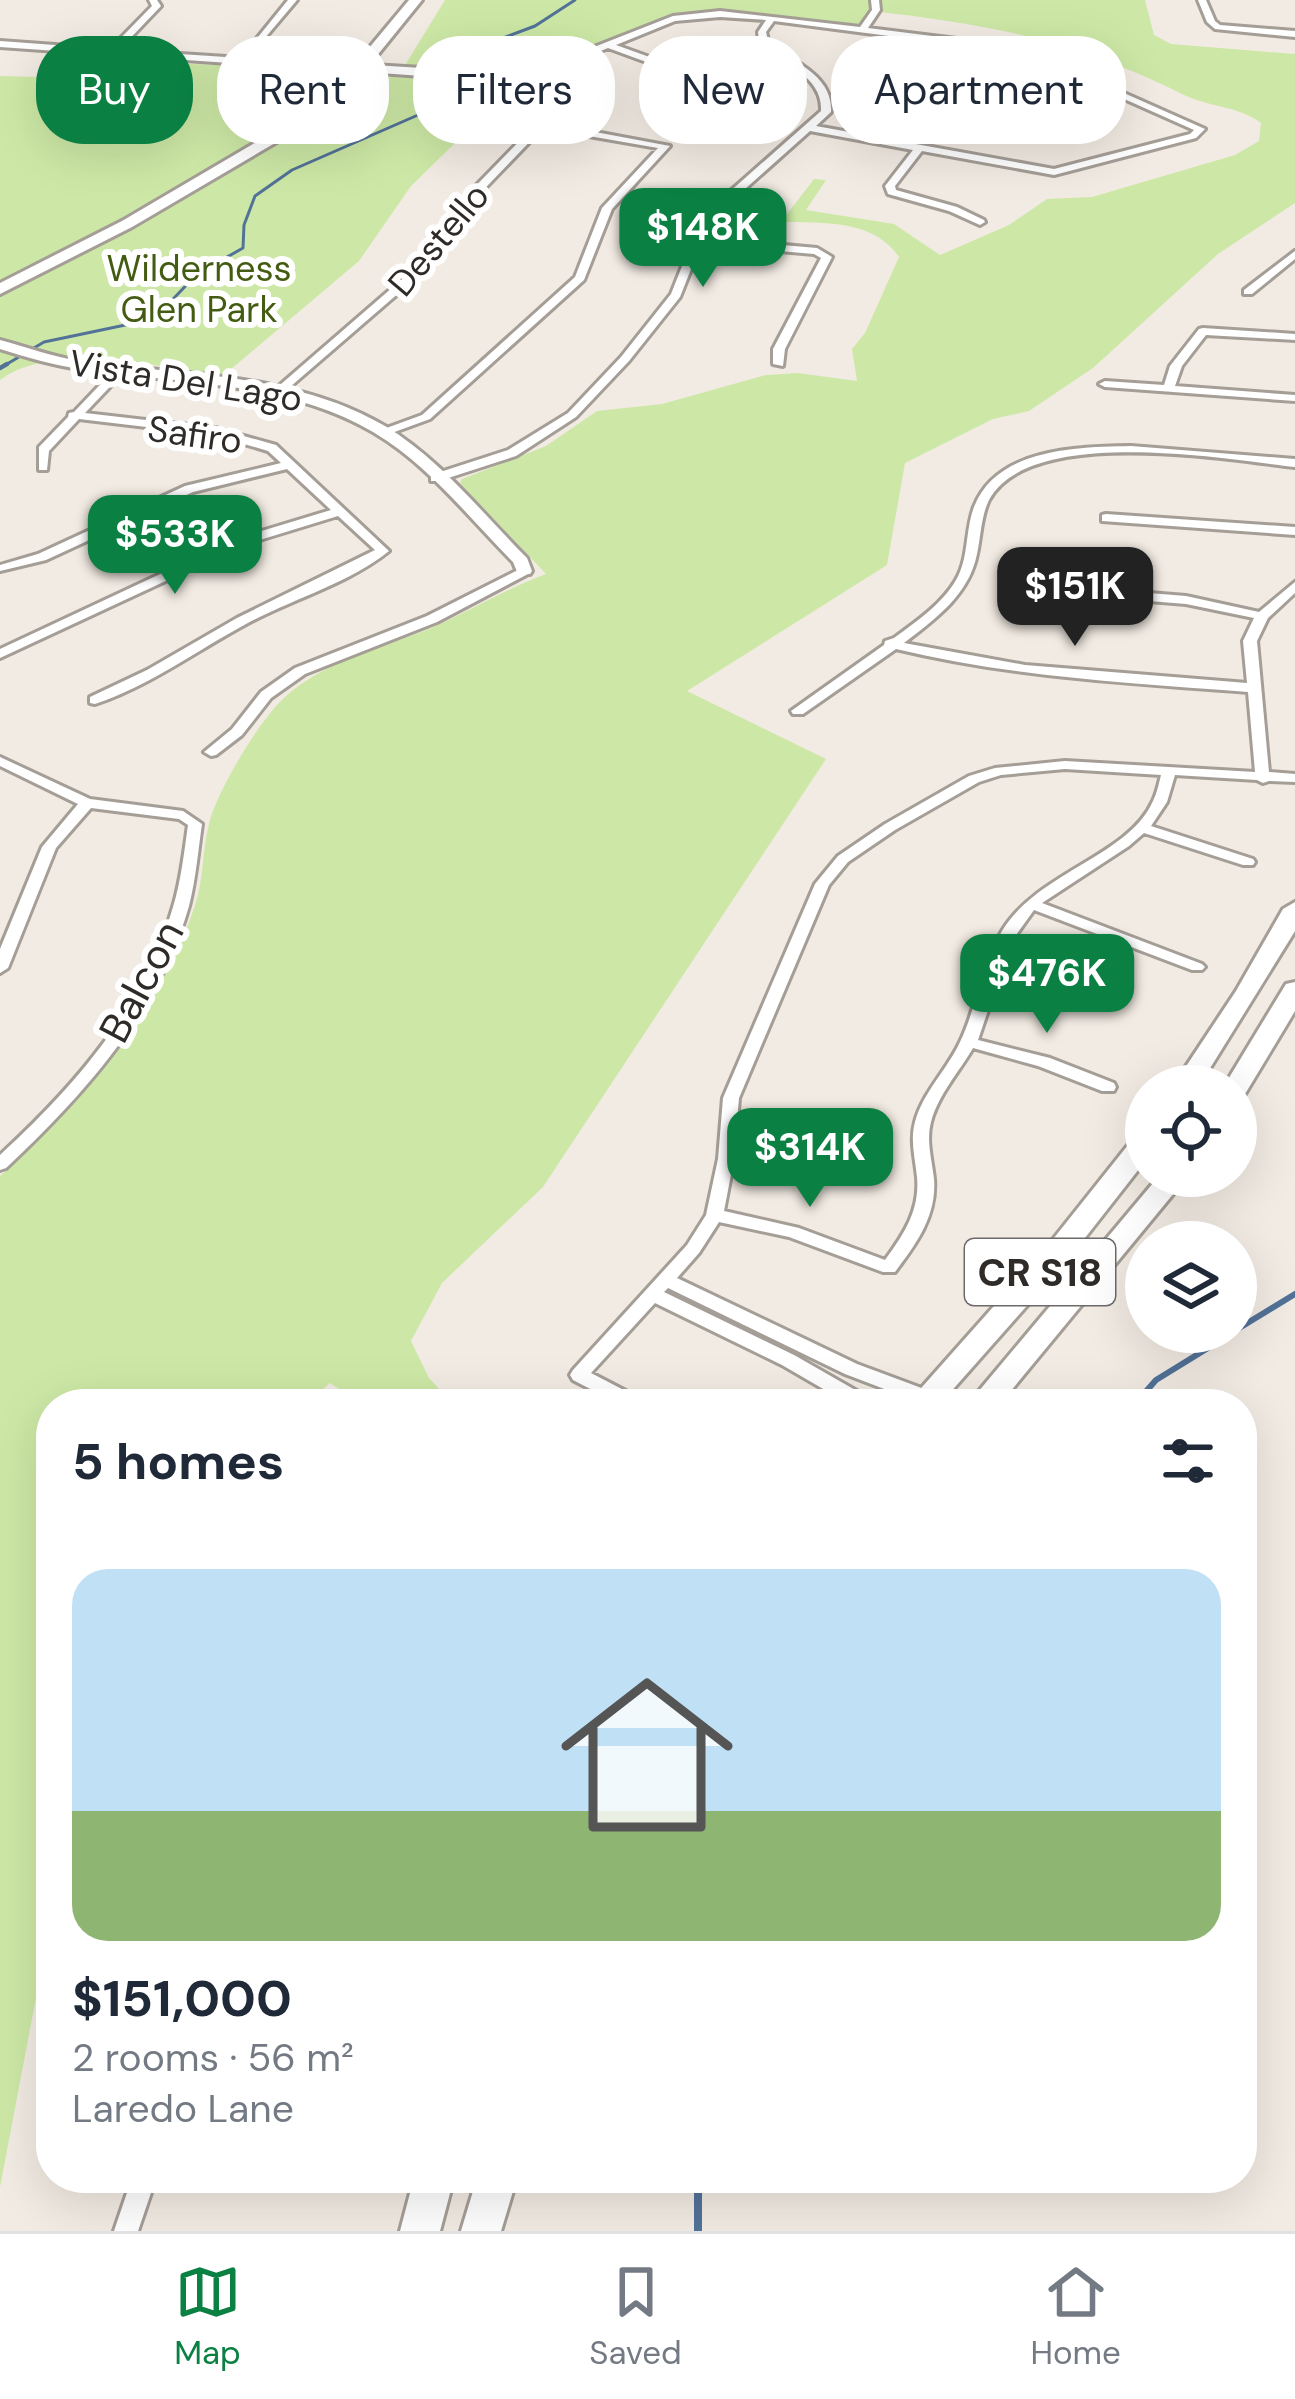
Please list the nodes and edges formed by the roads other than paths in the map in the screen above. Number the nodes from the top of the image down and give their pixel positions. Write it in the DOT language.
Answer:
graph roads {
  1 [pos="153,0"];
  2 [pos="293,0"];
  3 [pos="398,0"];
  4 [pos="416,0"];
  5 [pos="875,0"];
  6 [pos="1202,0"];
  7 [pos="772,18"];
  8 [pos="863,29"];
  9 [pos="1295,34"];
  10 [pos="128,36"];
  11 [pos="263,36"];
  12 [pos="373,36"];
  13 [pos="382,36"];
  14 [pos="915,36"];
  15 [pos="0,44"];
  16 [pos="615,44"];
  17 [pos="36,46"];
  18 [pos="1126,98"];
  19 [pos="810,128"];
  20 [pos="615,137"];
  21 [pos="243,144"];
  22 [pos="266,144"];
  23 [pos="522,144"];
  24 [pos="920,146"];
  25 [pos="980,222"];
  26 [pos="697,241"];
  27 [pos="1295,254"];
  28 [pos="1276,269"];
  29 [pos="1295,274"];
  30 [pos="0,275"];
  31 [pos="0,289"];
  32 [pos="1248,292"];
  33 [pos="1295,337"];
  34 [pos="7,346"];
  35 [pos="779,364"];
  36 [pos="120,370"];
  37 [pos="1105,384"];
  38 [pos="1169,388"];
  39 [pos="279,391"];
  40 [pos="1295,398"];
  41 [pos="73,415"];
  42 [pos="385,432"];
  43 [pos="1295,463"];
  44 [pos="291,464"];
  45 [pos="43,467"];
  46 [pos="435,478"];
  47 [pos="340,511"];
  48 [pos="1106,518"];
  49 [pos="1295,531"];
  50 [pos="2,568"];
  51 [pos="524,571"];
  52 [pos="1295,586"];
  53 [pos="1076,591"];
  54 [pos="1262,616"];
  55 [pos="890,644"];
  56 [pos="0,655"];
  57 [pos="1255,688"];
  58 [pos="95,700"];
  59 [pos="798,711"];
  60 [pos="212,752"];
  61 [pos="0,761"];
  62 [pos="1169,772"];
  63 [pos="1295,778"];
  64 [pos="1263,779"];
  65 [pos="1295,792"];
  66 [pos="87,802"];
  67 [pos="1144,828"];
  68 [pos="1248,862"];
  69 [pos="1031,904"];
  70 [pos="1295,909"];
  71 [pos="1197,967"];
  72 [pos="0,968"];
  73 [pos="1295,990"];
  74 [pos="968,1042"];
  75 [pos="1200,1065"];
  76 [pos="1250,1065"];
  77 [pos="1108,1087"];
  78 [pos="0,1164"];
  79 [pos="1125,1168"];
  80 [pos="1156,1197"];
  81 [pos="715,1215"];
  82 [pos="660,1288"];
  83 [pos="726,1320"];
  84 [pos="831,1360"];
  85 [pos="816,1375"];
  86 [pos="606,1389"];
  87 [pos="839,1389"];
  88 [pos="897,1389"];
  89 [pos="936,1389"];
  90 [pos="995,1389"];
  91 [pos="140,2193"];
  92 [pos="430,2193"];
  93 [pos="492,2193"];
  94 [pos="125,2231"];
  95 [pos="420,2231"];
  96 [pos="482,2231"];
  1 -- 10 [label="street"];
  2 -- 11 [label="street"];
  3 -- 12 [label="main road"];
  4 -- 13 [label="main road"];
  5 -- 8 [label="street"];
  6 -- 9 [label="street"];
  7 -- 8 [label="street"];
  7 -- 16 [label="street"];
  7 -- 19 [label="street"];
  8 -- 14 [label="street"];
  15 -- 17 [label="street"];
  18 -- 24 [label="street"];
  19 -- 24 [label="street"];
  19 -- 26 [label="street"];
  20 -- 42 [label="street"];
  21 -- 30 [label="main road"];
  22 -- 31 [label="main road"];
  23 -- 39 [label="street, Destello"];
  24 -- 25 [label="street"];
  26 -- 35 [label="street"];
  26 -- 46 [label="street"];
  27 -- 28 [label="street"];
  28 -- 29 [label="street"];
  28 -- 32 [label="street"];
  33 -- 38 [label="street"];
  34 -- 36 [label="street, Vista Del Lago"];
  36 -- 39 [label="street, Vista Del Lago"];
  36 -- 41 [label="street"];
  37 -- 38 [label="street"];
  38 -- 40 [label="street"];
  39 -- 42 [label="street, Vista Del Lago"];
  41 -- 44 [label="street, Safiro"];
  41 -- 45 [label="street"];
  42 -- 46 [label="street, Vista Del Lago"];
  43 -- 55 [label="street"];
  44 -- 47 [label="street, Safiro"];
  44 -- 50 [label="street"];
  46 -- 51 [label="street, Vista Del Lago"];
  47 -- 56 [label="street"];
  47 -- 58 [label="street, Safiro"];
  48 -- 49 [label="street"];
  51 -- 60 [label="street"];
  52 -- 54 [label="street"];
  53 -- 54 [label="street"];
  54 -- 57 [label="street"];
  55 -- 57 [label="street"];
  55 -- 59 [label="street"];
  57 -- 64 [label="street"];
  61 -- 66 [label="street, Balcon"];
  62 -- 64 [label="street"];
  62 -- 67 [label="street"];
  62 -- 81 [label="street"];
  63 -- 64 [label="street"];
  64 -- 65 [label="street"];
  66 -- 72 [label="street"];
  66 -- 78 [label="street, Balcon"];
  67 -- 68 [label="street"];
  67 -- 69 [label="street"];
  69 -- 71 [label="street"];
  69 -- 74 [label="street"];
  70 -- 75 [label="main road"];
  73 -- 76 [label="main road"];
  74 -- 77 [label="street"];
  74 -- 81 [label="street"];
  79 -- 89 [label="main road, CR S18"];
  80 -- 90 [label="main road"];
  81 -- 82 [label="street"];
  82 -- 83 [label="street"];
  82 -- 86 [label="street"];
  83 -- 84 [label="street"];
  83 -- 85 [label="street"];
  84 -- 85 [label="street"];
  84 -- 88 [label="street"];
  85 -- 87 [label="street"];
  91 -- 94 [label="street"];
  92 -- 95 [label="main road"];
  93 -- 96 [label="main road"];
}
